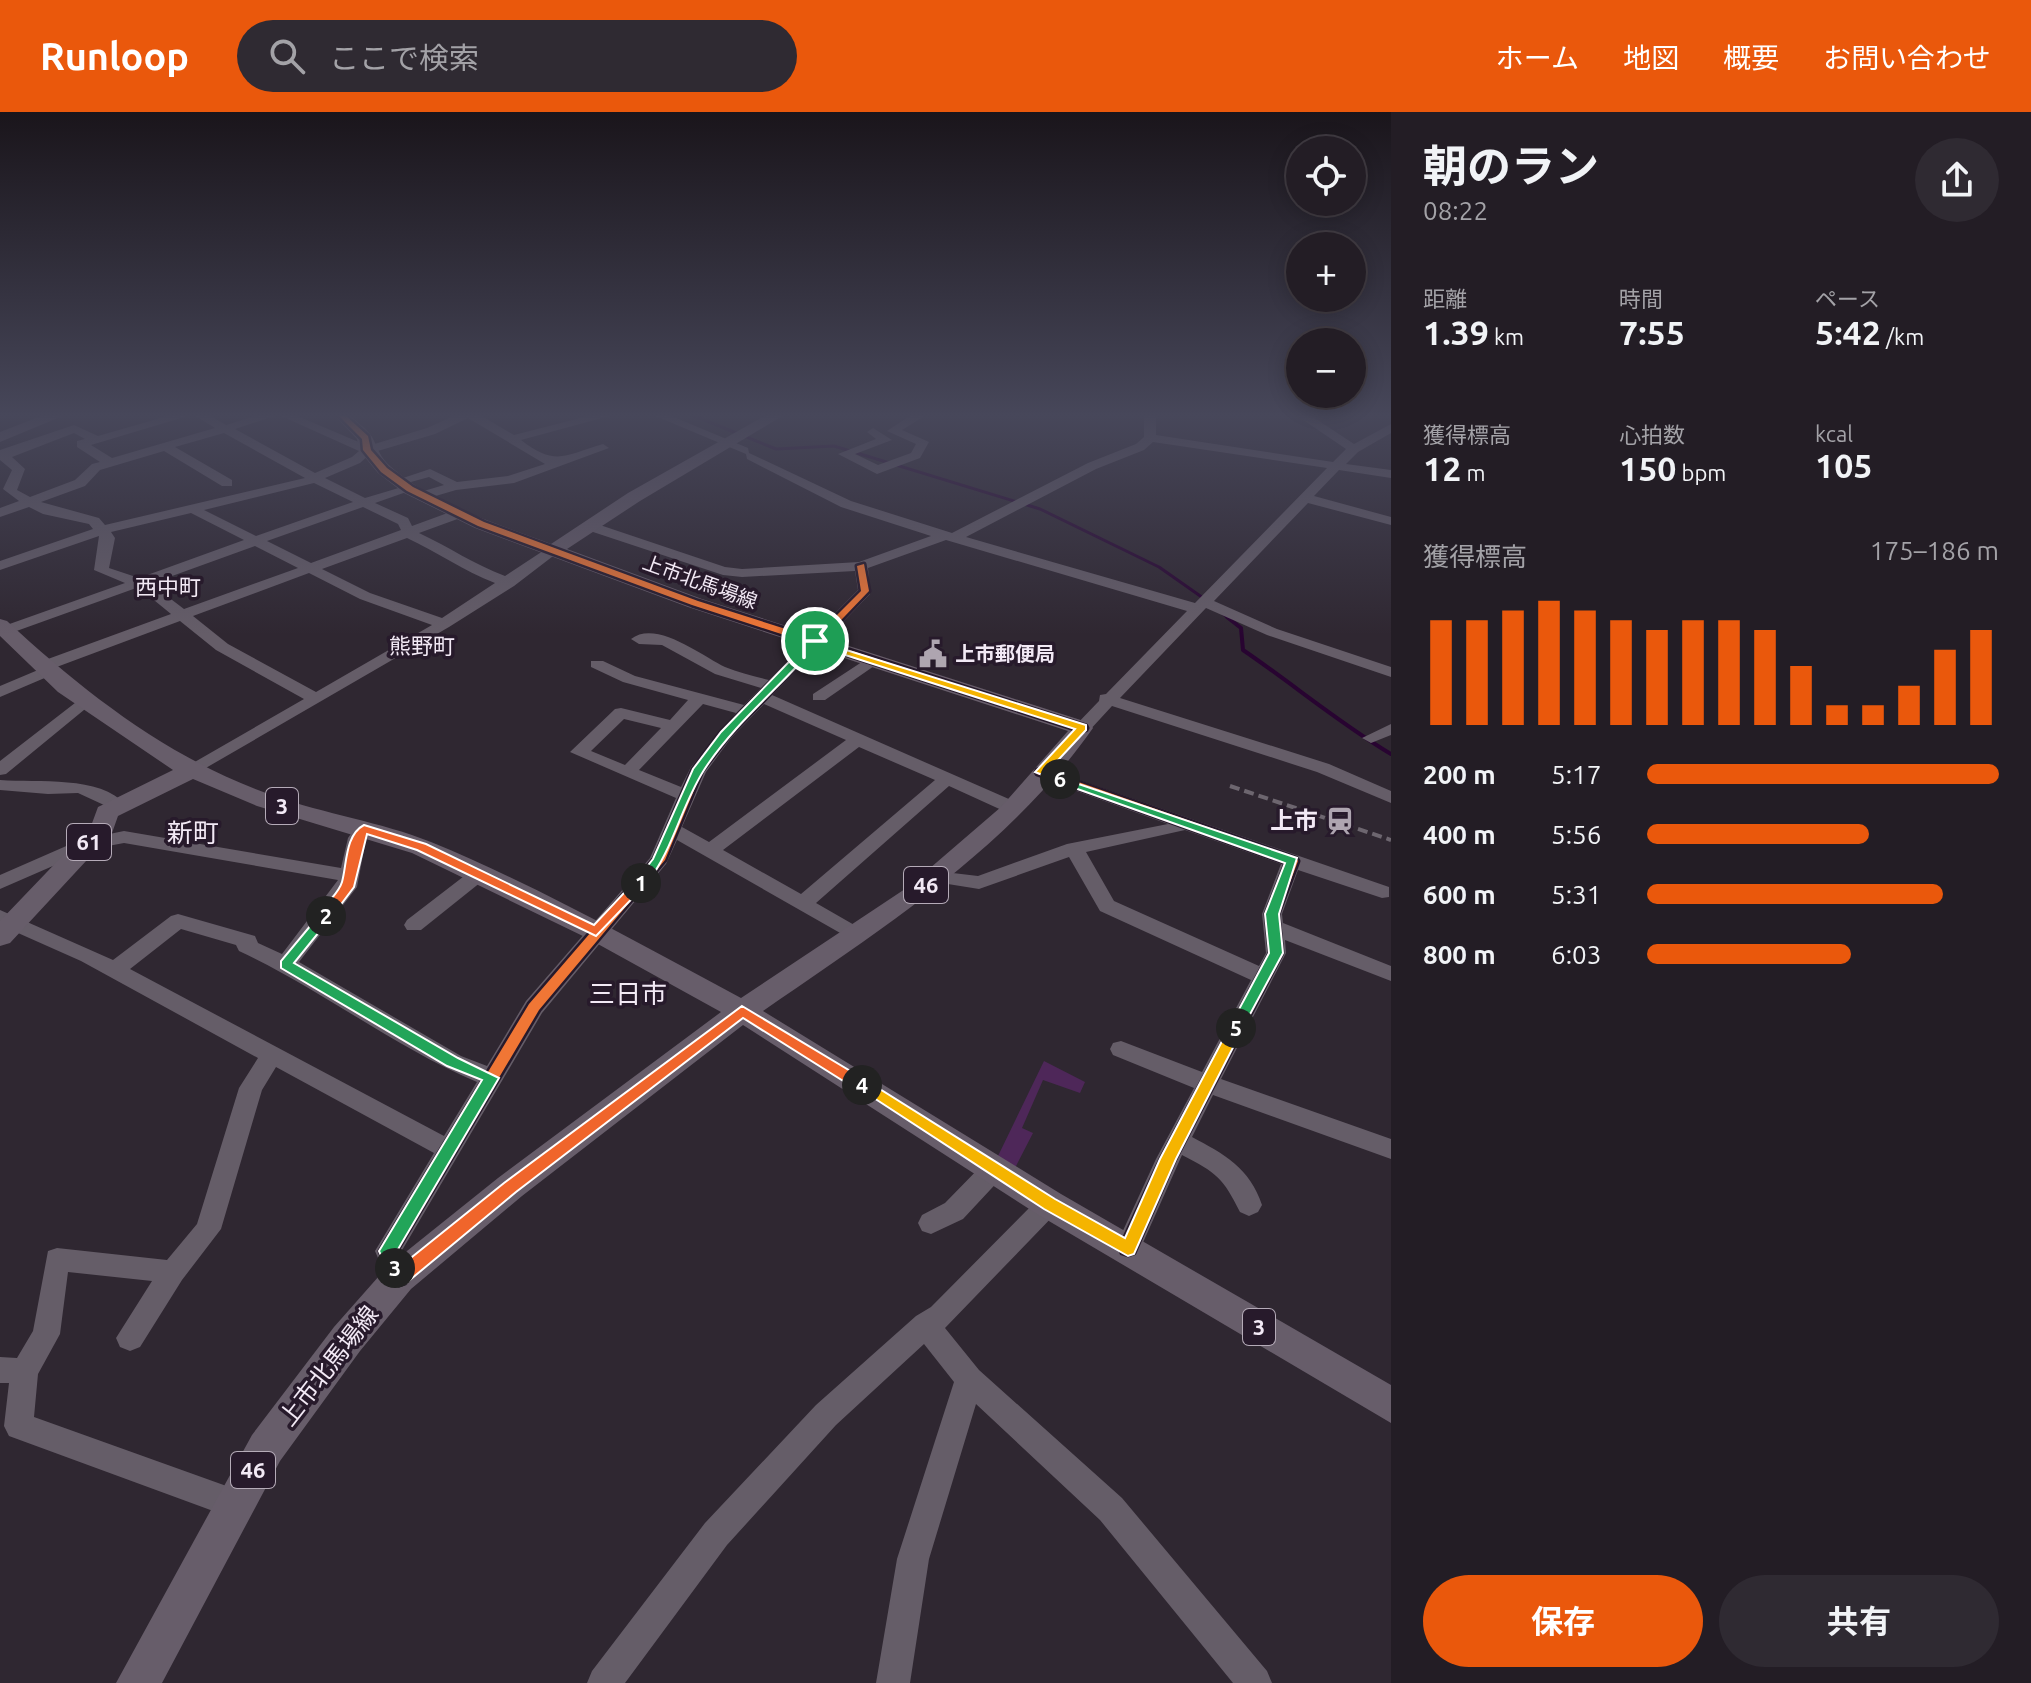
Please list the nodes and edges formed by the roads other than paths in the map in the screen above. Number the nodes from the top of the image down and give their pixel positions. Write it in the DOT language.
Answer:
graph roads {
  1 [pos="9,488"];
  2 [pos="65,488"];
  3 [pos="283,488"];
  4 [pos="337,488"];
  5 [pos="409,488"];
  6 [pos="410,488"];
  7 [pos="654,488"];
  8 [pos="816,488"];
  9 [pos="1047,488"];
  10 [pos="1314,488"];
  11 [pos="1305,498"];
  12 [pos="28,502"];
  13 [pos="360,502"];
  14 [pos="194,510"];
  15 [pos="0,513"];
  16 [pos="458,514"];
  17 [pos="1391,521"];
  18 [pos="589,526"];
  19 [pos="103,530"];
  20 [pos="410,534"];
  21 [pos="947,538"];
  22 [pos="257,542"];
  23 [pos="554,550"];
  24 [pos="0,566"];
  25 [pos="861,566"];
  26 [pos="313,569"];
  27 [pos="509,583"];
  28 [pos="149,589"];
  29 [pos="1198,605"];
  30 [pos="182,615"];
  31 [pos="444,624"];
  32 [pos="2,629"];
  33 [pos="639,639"];
  34 [pos="815,641"];
  35 [pos="871,661"];
  36 [pos="597,664"];
  37 [pos="46,669"];
  38 [pos="1391,672"];
  39 [pos="0,692"];
  40 [pos="769,692"];
  41 [pos="819,697"];
  42 [pos="700,698"];
  43 [pos="316,699"];
  44 [pos="1106,699"];
  45 [pos="84,701"];
  46 [pos="749,712"];
  47 [pos="671,725"];
  48 [pos="1082,728"];
  49 [pos="1391,729"];
  50 [pos="1371,738"];
  51 [pos="857,740"];
  52 [pos="0,770"];
  53 [pos="192,771"];
  54 [pos="628,772"];
  55 [pos="1041,772"];
  56 [pos="947,779"];
  57 [pos="0,785"];
  58 [pos="686,796"];
  59 [pos="1391,798"];
  60 [pos="117,805"];
  61 [pos="1013,808"];
  62 [pos="1184,822"];
  63 [pos="364,829"];
  64 [pos="672,829"];
  65 [pos="87,844"];
  66 [pos="1074,848"];
  67 [pos="710,851"];
  68 [pos="1292,861"];
  69 [pos="479,874"];
  70 [pos="349,876"];
  71 [pos="936,877"];
  72 [pos="0,883"];
  73 [pos="1382,892"];
  74 [pos="802,904"];
  75 [pos="4,925"];
  76 [pos="414,925"];
  77 [pos="1275,928"];
  78 [pos="596,932"];
  79 [pos="856,935"];
  80 [pos="286,964"];
  81 [pos="114,970"];
  82 [pos="1391,974"];
  83 [pos="1262,976"];
  84 [pos="742,1011"];
  85 [pos="1121,1049"];
  86 [pos="272,1055"];
  87 [pos="492,1078"];
  88 [pos="1206,1083"];
  89 [pos="1177,1141"];
  90 [pos="448,1149"];
  91 [pos="1391,1149"];
  92 [pos="995,1168"];
  93 [pos="1049,1204"];
  94 [pos="1249,1205"];
  95 [pos="931,1223"];
  96 [pos="1128,1248"];
  97 [pos="173,1272"];
  98 [pos="399,1278"];
  99 [pos="926,1325"];
  100 [pos="130,1338"];
  101 [pos="12,1370"];
  102 [pos="969,1379"];
  103 [pos="1391,1405"];
  104 [pos="235,1504"];
  105 [pos="138,1683"];
  106 [pos="604,1683"];
  107 [pos="893,1683"];
  108 [pos="1255,1683"];
  1 -- 12 [label="street"];
  2 -- 12 [label="street"];
  3 -- 14 [label="street"];
  4 -- 13 [label="street"];
  5 -- 13 [label="street"];
  6 -- 16 [label="main road, 上市北馬場線"];
  7 -- 18 [label="main road"];
  8 -- 21 [label="street"];
  9 -- 21 [label="street"];
  10 -- 11 [label="street"];
  11 -- 17 [label="street"];
  11 -- 29 [label="street"];
  12 -- 15 [label="street"];
  12 -- 19 [label="street"];
  13 -- 20 [label="street"];
  13 -- 22 [label="street"];
  14 -- 19 [label="street"];
  14 -- 22 [label="street"];
  16 -- 20 [label="street"];
  16 -- 23 [label="main road, 上市北馬場線"];
  18 -- 23 [label="main road"];
  18 -- 25 [label="street"];
  19 -- 24 [label="street"];
  19 -- 28 [label="street"];
  20 -- 26 [label="street"];
  20 -- 27 [label="street"];
  21 -- 25 [label="street"];
  21 -- 29 [label="street"];
  22 -- 26 [label="street"];
  22 -- 28 [label="street"];
  23 -- 27 [label="street"];
  23 -- 34 [label="main road, 上市北馬場線"];
  25 -- 34 [label="street"];
  26 -- 30 [label="street"];
  26 -- 31 [label="street"];
  27 -- 31 [label="street"];
  28 -- 30 [label="street"];
  28 -- 32 [label="street"];
  29 -- 38 [label="street"];
  29 -- 44 [label="street"];
  30 -- 37 [label="street"];
  30 -- 43 [label="street"];
  31 -- 43 [label="street"];
  32 -- 37 [label="main road, 3"];
  33 -- 40 [label="street"];
  34 -- 35 [label="main road, 上市北馬場線"];
  34 -- 40 [label="street"];
  35 -- 41 [label="street"];
  35 -- 48 [label="main road, 上市北馬場線"];
  36 -- 42 [label="street"];
  37 -- 39 [label="street"];
  37 -- 45 [label="main road, 3"];
  40 -- 46 [label="street"];
  40 -- 51 [label="street"];
  42 -- 46 [label="street"];
  42 -- 47 [label="street"];
  43 -- 53 [label="street"];
  44 -- 48 [label="street"];
  44 -- 59 [label="street"];
  45 -- 52 [label="street"];
  45 -- 53 [label="main road, 3"];
  46 -- 58 [label="street"];
  47 -- 54 [label="street"];
  47 -- 54 [label="street"];
  48 -- 55 [label="main road, 上市北馬場線 / 46"];
  49 -- 50 [label="street"];
  51 -- 56 [label="street"];
  51 -- 67 [label="street"];
  53 -- 60 [label="main road, 61"];
  53 -- 63 [label="main road, 3"];
  54 -- 58 [label="street"];
  55 -- 61 [label="main road, 上市北馬場線 / 46"];
  55 -- 62 [label="street"];
  56 -- 61 [label="street"];
  56 -- 74 [label="street"];
  57 -- 60 [label="street"];
  58 -- 64 [label="street"];
  60 -- 65 [label="main road, 61"];
  61 -- 71 [label="main road, 上市北馬場線 / 46"];
  62 -- 66 [label="street"];
  62 -- 68 [label="street"];
  63 -- 69 [label="main road, 3"];
  63 -- 70 [label="street"];
  64 -- 67 [label="street"];
  64 -- 78 [label="street"];
  65 -- 70 [label="street"];
  65 -- 72 [label="street"];
  65 -- 75 [label="main road, 61"];
  66 -- 71 [label="street"];
  66 -- 83 [label="street"];
  67 -- 74 [label="street"];
  68 -- 73 [label="street"];
  68 -- 77 [label="street"];
  69 -- 76 [label="street"];
  69 -- 78 [label="main road, 3"];
  70 -- 80 [label="street"];
  71 -- 79 [label="main road, 上市北馬場線 / 46"];
  74 -- 79 [label="street"];
  75 -- 81 [label="street"];
  77 -- 82 [label="street"];
  77 -- 83 [label="street"];
  78 -- 84 [label="main road, 3"];
  78 -- 87 [label="street"];
  79 -- 84 [label="main road, 上市北馬場線 / 46"];
  80 -- 81 [label="street"];
  80 -- 87 [label="street"];
  81 -- 86 [label="street"];
  83 -- 88 [label="street"];
  84 -- 92 [label="main road, 3"];
  84 -- 98 [label="main road, 上市北馬場線 / 46"];
  85 -- 88 [label="street"];
  86 -- 90 [label="street"];
  86 -- 97 [label="street"];
  87 -- 90 [label="street"];
  88 -- 89 [label="street"];
  88 -- 91 [label="street"];
  89 -- 94 [label="street"];
  89 -- 96 [label="street"];
  90 -- 98 [label="street"];
  92 -- 93 [label="main road, 3"];
  92 -- 95 [label="street"];
  93 -- 96 [label="main road, 3"];
  93 -- 99 [label="street"];
  96 -- 103 [label="main road, 3"];
  97 -- 100 [label="street"];
  97 -- 101 [label="street"];
  98 -- 104 [label="main road, 上市北馬場線 / 46"];
  99 -- 102 [label="street"];
  99 -- 106 [label="street"];
  101 -- 104 [label="street"];
  102 -- 107 [label="street"];
  102 -- 108 [label="street"];
  104 -- 105 [label="main road, 上市北馬場線 / 46"];
}
